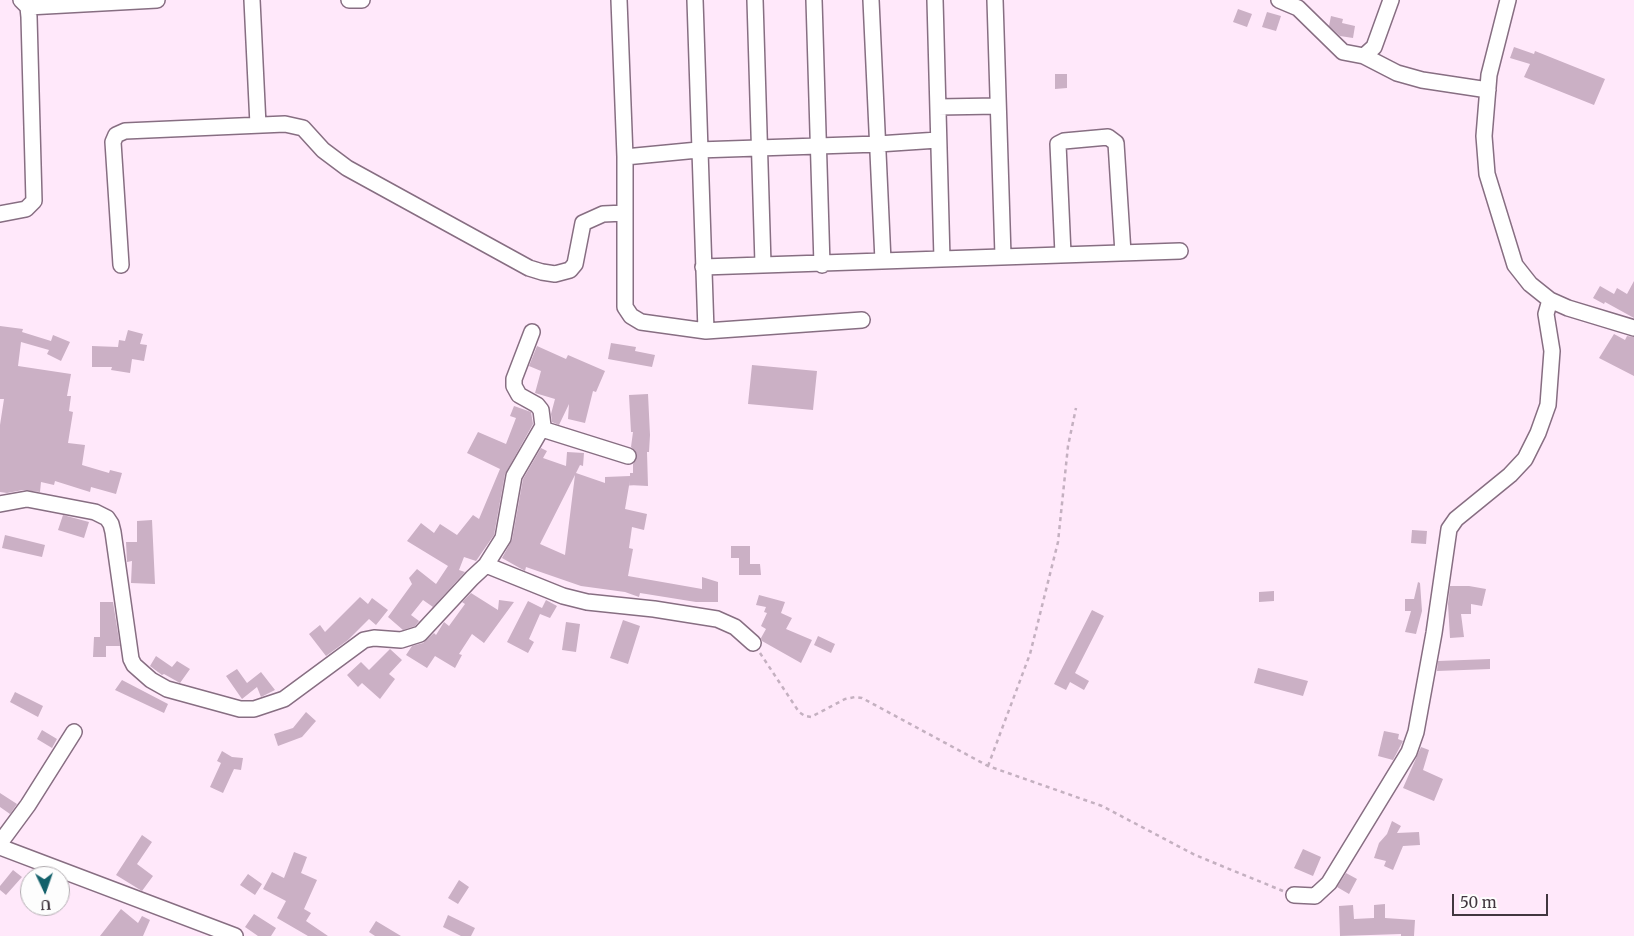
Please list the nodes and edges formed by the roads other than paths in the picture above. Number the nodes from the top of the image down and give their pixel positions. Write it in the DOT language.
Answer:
graph roads {
  1 [pos="157,0"];
  2 [pos="252,0"];
  3 [pos="349,0"];
  4 [pos="360,0"];
  5 [pos="619,0"];
  6 [pos="695,0"];
  7 [pos="755,0"];
  8 [pos="814,0"];
  9 [pos="871,0"];
  10 [pos="935,0"];
  11 [pos="995,0"];
  12 [pos="1279,0"];
  13 [pos="1391,0"];
  14 [pos="1508,0"];
  15 [pos="24,4"];
  16 [pos="1364,56"];
  17 [pos="1488,90"];
  18 [pos="998,106"];
  19 [pos="938,107"];
  20 [pos="258,125"];
  21 [pos="938,140"];
  22 [pos="878,144"];
  23 [pos="818,145"];
  24 [pos="759,148"];
  25 [pos="698,150"];
  26 [pos="625,158"];
  27 [pos="0,214"];
  28 [pos="625,214"];
  29 [pos="1180,251"];
  30 [pos="1123,253"];
  31 [pos="1063,254"];
  32 [pos="1003,256"];
  33 [pos="942,259"];
  34 [pos="883,261"];
  35 [pos="763,264"];
  36 [pos="121,265"];
  37 [pos="822,265"];
  38 [pos="703,267"];
  39 [pos="1550,300"];
  40 [pos="862,320"];
  41 [pos="1634,328"];
  42 [pos="706,331"];
  43 [pos="532,332"];
  44 [pos="542,429"];
  45 [pos="628,456"];
  46 [pos="0,504"];
  47 [pos="486,566"];
  48 [pos="753,643"];
  49 [pos="74,732"];
  50 [pos="0,843"];
  51 [pos="0,847"];
  52 [pos="1294,895"];
  53 [pos="235,936"];
  1 -- 15 [label="street"];
  2 -- 20 [label="street"];
  3 -- 4 [label="street"];
  5 -- 26 [label="street"];
  6 -- 25 [label="street"];
  7 -- 24 [label="street"];
  8 -- 23 [label="street"];
  9 -- 22 [label="street"];
  10 -- 19 [label="street"];
  11 -- 18 [label="street"];
  12 -- 16 [label="street"];
  13 -- 16 [label="street"];
  14 -- 17 [label="street"];
  15 -- 27 [label="street"];
  16 -- 17 [label="street"];
  17 -- 39 [label="street"];
  18 -- 19 [label="street"];
  18 -- 32 [label="street"];
  19 -- 21 [label="street"];
  20 -- 28 [label="street"];
  20 -- 36 [label="street"];
  21 -- 22 [label="street"];
  21 -- 33 [label="street"];
  22 -- 23 [label="street"];
  22 -- 34 [label="street"];
  23 -- 24 [label="street"];
  23 -- 37 [label="street"];
  24 -- 25 [label="street"];
  24 -- 35 [label="street"];
  25 -- 26 [label="street"];
  25 -- 38 [label="street"];
  26 -- 28 [label="street"];
  28 -- 42 [label="street"];
  29 -- 30 [label="street"];
  30 -- 31 [label="street"];
  30 -- 31 [label="street"];
  31 -- 32 [label="street"];
  32 -- 33 [label="street"];
  33 -- 34 [label="street"];
  34 -- 37 [label="street"];
  35 -- 37 [label="street"];
  35 -- 38 [label="street"];
  38 -- 42 [label="street"];
  39 -- 41 [label="street"];
  39 -- 52 [label="street"];
  40 -- 42 [label="street"];
  43 -- 44 [label="street"];
  44 -- 45 [label="street"];
  44 -- 47 [label="street"];
  46 -- 47 [label="street"];
  47 -- 48 [label="street"];
  49 -- 50 [label="street"];
  51 -- 53 [label="street"];
}
